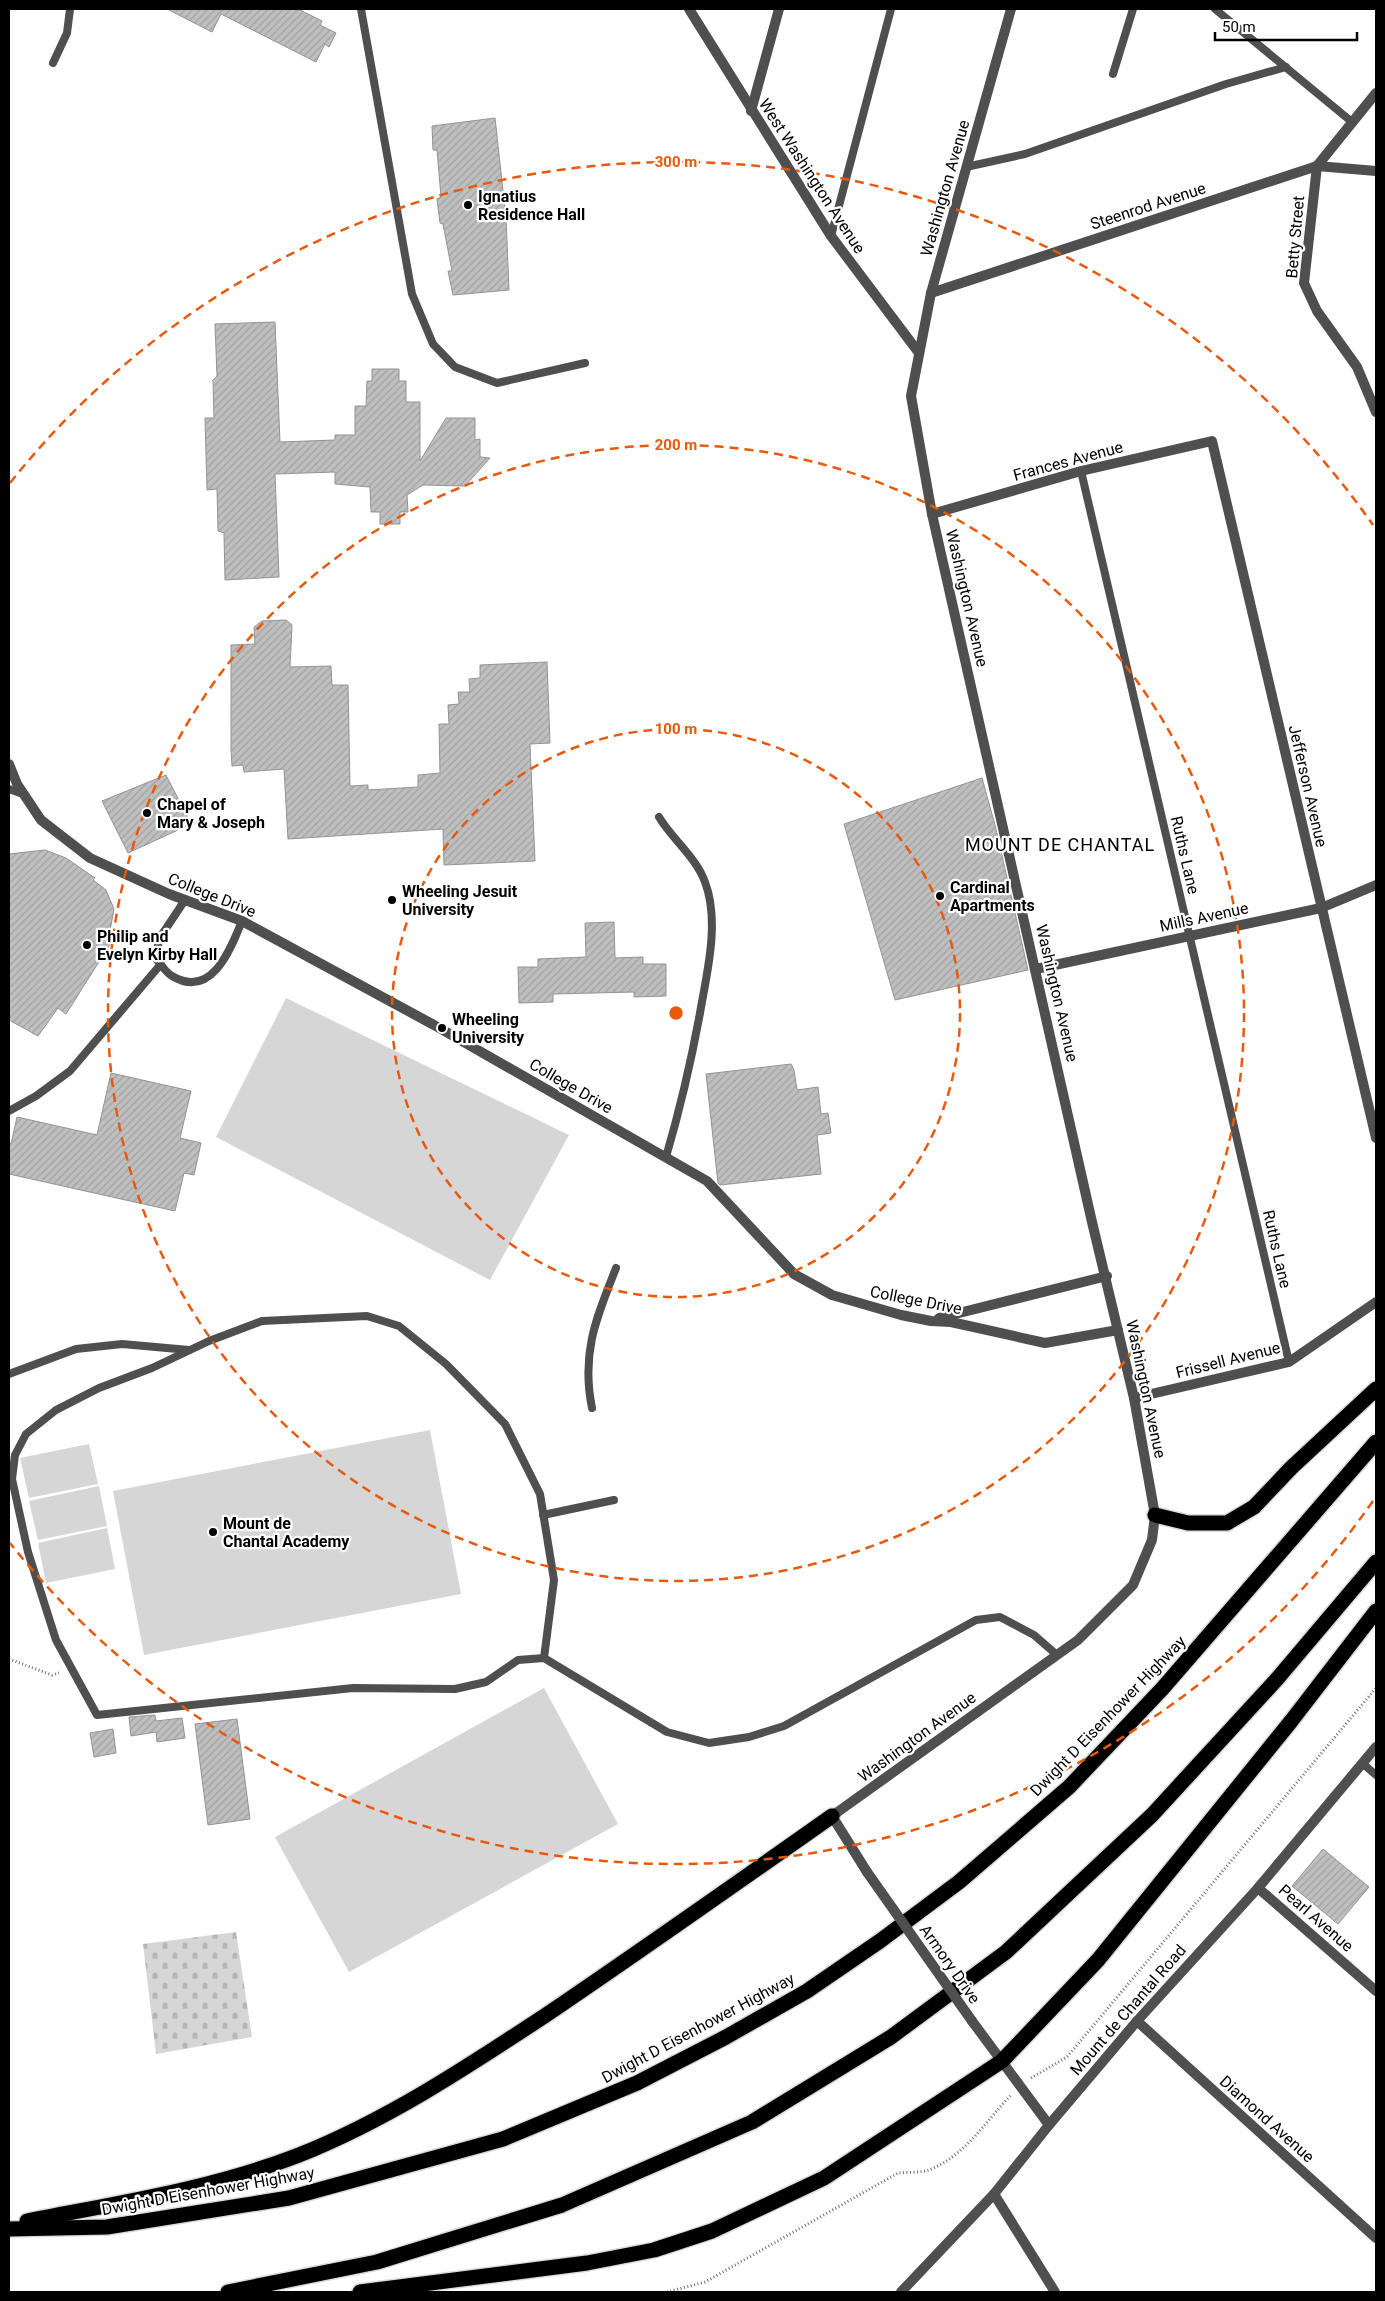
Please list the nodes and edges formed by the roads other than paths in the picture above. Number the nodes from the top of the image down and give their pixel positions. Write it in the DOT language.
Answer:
graph roads {
  1 [pos="70,9"];
  2 [pos="361,9"];
  3 [pos="689,9"];
  4 [pos="778,9"];
  5 [pos="891,9"];
  6 [pos="1011,9"];
  7 [pos="1133,9"];
  8 [pos="1214,9"];
  9 [pos="52,63"];
  10 [pos="1286,67"];
  11 [pos="1113,74"];
  12 [pos="1376,93"];
  13 [pos="751,111"];
  14 [pos="1352,122"];
  15 [pos="1318,166"];
  16 [pos="966,167"];
  17 [pos="1376,171"];
  18 [pos="831,236"];
  19 [pos="931,293"];
  20 [pos="919,353"];
  21 [pos="585,364"];
  22 [pos="1376,412"];
  23 [pos="1212,441"];
  24 [pos="1080,472"];
  25 [pos="932,514"];
  26 [pos="9,764"];
  27 [pos="9,789"];
  28 [pos="23,794"];
  29 [pos="659,817"];
  30 [pos="1376,885"];
  31 [pos="185,900"];
  32 [pos="1321,908"];
  33 [pos="242,921"];
  34 [pos="1190,936"];
  35 [pos="161,964"];
  36 [pos="1036,968"];
  37 [pos="9,1111"];
  38 [pos="1376,1138"];
  39 [pos="666,1157"];
  40 [pos="616,1268"];
  41 [pos="1107,1276"];
  42 [pos="1375,1304"];
  43 [pos="931,1321"];
  44 [pos="1118,1330"];
  45 [pos="189,1350"];
  46 [pos="1289,1362"];
  47 [pos="9,1374"];
  48 [pos="1376,1389"];
  49 [pos="1134,1398"];
  50 [pos="592,1408"];
  51 [pos="1376,1442"];
  52 [pos="614,1500"];
  53 [pos="543,1515"];
  54 [pos="1155,1515"];
  55 [pos="1376,1562"];
  56 [pos="1376,1611"];
  57 [pos="1057,1654"];
  58 [pos="544,1658"];
  59 [pos="1376,1747"];
  60 [pos="1362,1763"];
  61 [pos="1376,1775"];
  62 [pos="832,1816"];
  63 [pos="1258,1888"];
  64 [pos="1376,1991"];
  65 [pos="1137,2021"];
  66 [pos="1002,2061"];
  67 [pos="1049,2124"];
  68 [pos="994,2194"];
  69 [pos="9,2225"];
  70 [pos="9,2229"];
  71 [pos="1376,2238"];
  72 [pos="228,2292"];
  73 [pos="360,2292"];
  74 [pos="901,2292"];
  75 [pos="1055,2292"];
  1 -- 9 [label="lane"];
  2 -- 21 [label="lane"];
  3 -- 13 [label="street, West Washington Avenue"];
  4 -- 13 [label="street"];
  5 -- 18 [label="lane"];
  6 -- 16 [label="street, Washington Avenue"];
  7 -- 11 [label="lane"];
  8 -- 10 [label="lane"];
  10 -- 14 [label="lane"];
  10 -- 16 [label="lane"];
  12 -- 14 [label="street"];
  13 -- 18 [label="street, West Washington Avenue"];
  14 -- 15 [label="street"];
  15 -- 17 [label="street, Steenrod Avenue"];
  15 -- 19 [label="street, Steenrod Avenue"];
  15 -- 22 [label="street, Betty Street"];
  16 -- 19 [label="street, Washington Avenue"];
  18 -- 20 [label="street, West Washington Avenue"];
  19 -- 20 [label="street, Washington Avenue"];
  20 -- 25 [label="street, Washington Avenue"];
  23 -- 24 [label="street, Frances Avenue"];
  23 -- 32 [label="street, Jefferson Avenue"];
  24 -- 25 [label="street, Frances Avenue"];
  24 -- 34 [label="lane, Ruths Lane"];
  25 -- 36 [label="street, Washington Avenue"];
  26 -- 28 [label="street, College Drive"];
  27 -- 28 [label="lane"];
  28 -- 31 [label="street, College Drive"];
  29 -- 39 [label="lane"];
  30 -- 32 [label="street, Mills Avenue"];
  31 -- 33 [label="street, College Drive"];
  31 -- 35 [label="lane"];
  32 -- 34 [label="street, Mills Avenue"];
  32 -- 38 [label="street, Jefferson Avenue"];
  33 -- 35 [label="lane"];
  33 -- 39 [label="street, College Drive"];
  34 -- 36 [label="street, Mills Avenue"];
  34 -- 46 [label="lane, Ruths Lane"];
  35 -- 37 [label="lane"];
  36 -- 41 [label="street, Washington Avenue"];
  39 -- 43 [label="street, College Drive"];
  40 -- 50 [label="lane"];
  41 -- 43 [label="street"];
  41 -- 44 [label="street, Washington Avenue"];
  42 -- 46 [label="street, Frissell Avenue"];
  43 -- 44 [label="street, College Drive"];
  44 -- 49 [label="street, Washington Avenue"];
  45 -- 47 [label="lane"];
  45 -- 53 [label="lane"];
  45 -- 58 [label="lane"];
  46 -- 49 [label="street, Frissell Avenue"];
  48 -- 54 [label="highway"];
  49 -- 54 [label="street, Washington Avenue"];
  51 -- 70 [label="highway, Dwight D Eisenhower Highway"];
  52 -- 53 [label="lane"];
  53 -- 58 [label="lane"];
  54 -- 57 [label="street, Washington Avenue"];
  55 -- 72 [label="highway"];
  56 -- 66 [label="highway"];
  57 -- 58 [label="lane"];
  57 -- 62 [label="street, Washington Avenue"];
  59 -- 60 [label="street, Mount de Chantal Road"];
  60 -- 61 [label="lane"];
  60 -- 63 [label="street, Mount de Chantal Road"];
  62 -- 66 [label="street, Armory Drive, bridge"];
  62 -- 69 [label="highway"];
  63 -- 64 [label="street, Pearl Avenue"];
  63 -- 65 [label="street, Mount de Chantal Road"];
  65 -- 67 [label="street, Mount de Chantal Road"];
  65 -- 71 [label="street, Diamond Avenue"];
  66 -- 67 [label="street, Armory Drive"];
  66 -- 73 [label="highway"];
  67 -- 68 [label="street, Mount de Chantal Road"];
  68 -- 74 [label="street, Mount de Chantal Road"];
  68 -- 75 [label="street"];
}
